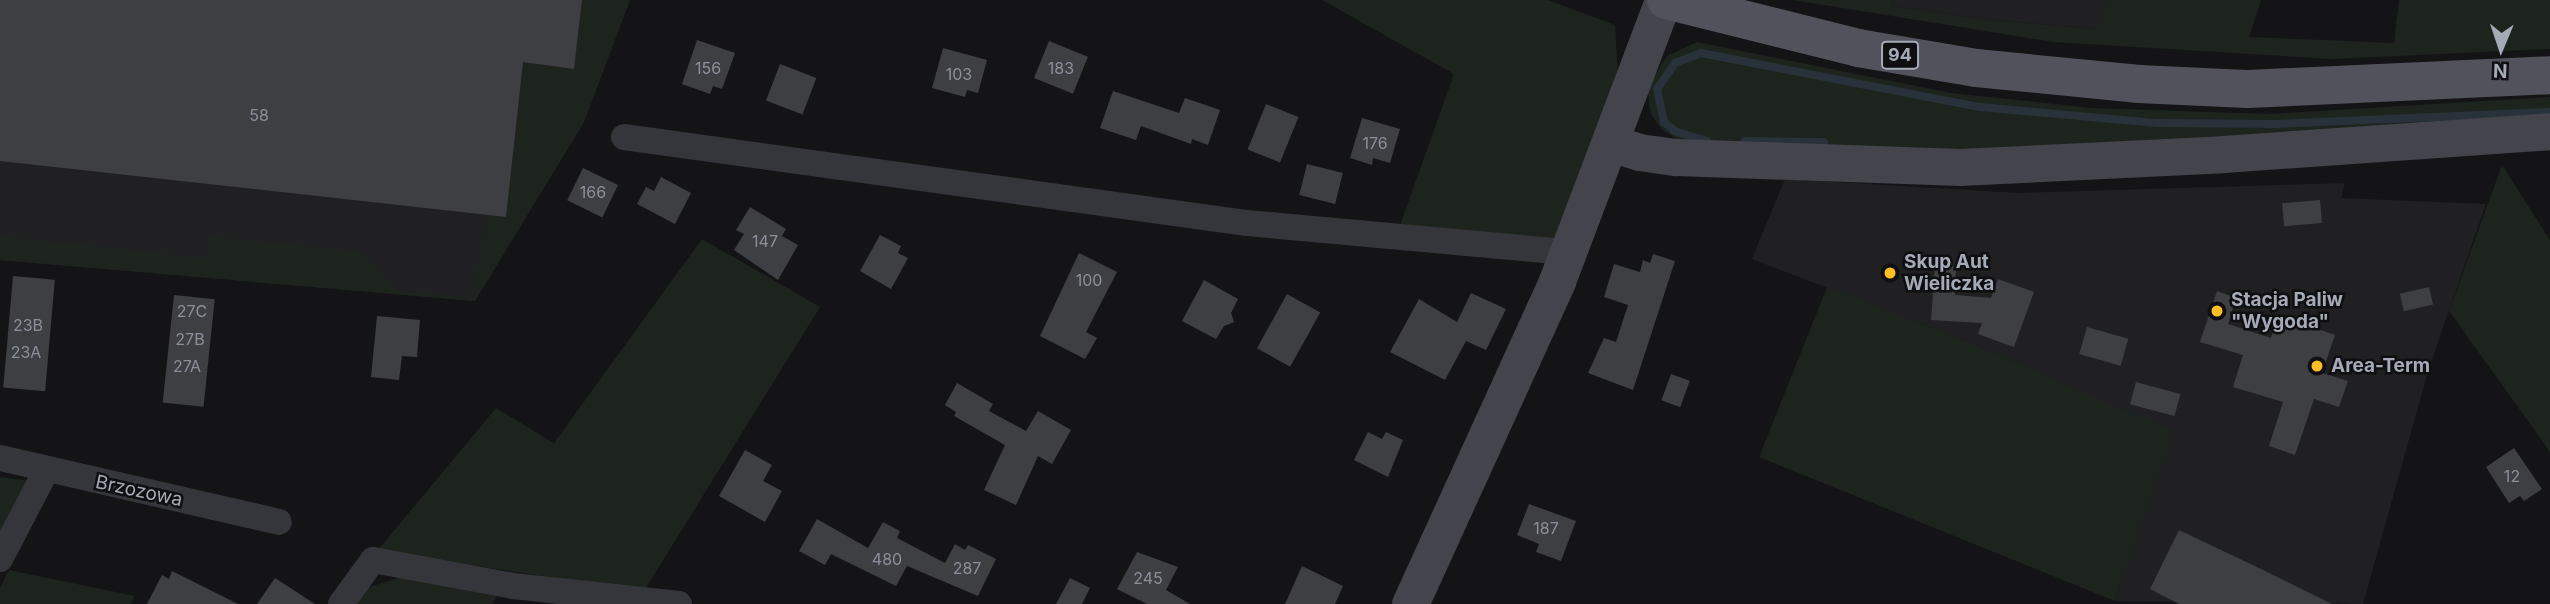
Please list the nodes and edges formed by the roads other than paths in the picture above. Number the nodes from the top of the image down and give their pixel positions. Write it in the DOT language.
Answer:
graph roads {
  1 [pos="1664,0"];
  2 [pos="2550,75"];
  3 [pos="2550,131"];
  4 [pos="624,137"];
  5 [pos="1610,143"];
  6 [pos="1568,252"];
  7 [pos="0,458"];
  8 [pos="46,471"];
  9 [pos="279,522"];
  10 [pos="0,559"];
  11 [pos="341,604"];
  12 [pos="679,604"];
  13 [pos="1410,604"];
  1 -- 2 [label="main road, 94"];
  1 -- 5 [label="street"];
  3 -- 5 [label="street"];
  4 -- 6 [label="street"];
  5 -- 6 [label="street"];
  6 -- 13 [label="street"];
  7 -- 8 [label="street, Brzozowa"];
  8 -- 9 [label="street, Brzozowa"];
  8 -- 10 [label="street"];
  11 -- 12 [label="street"];
}
